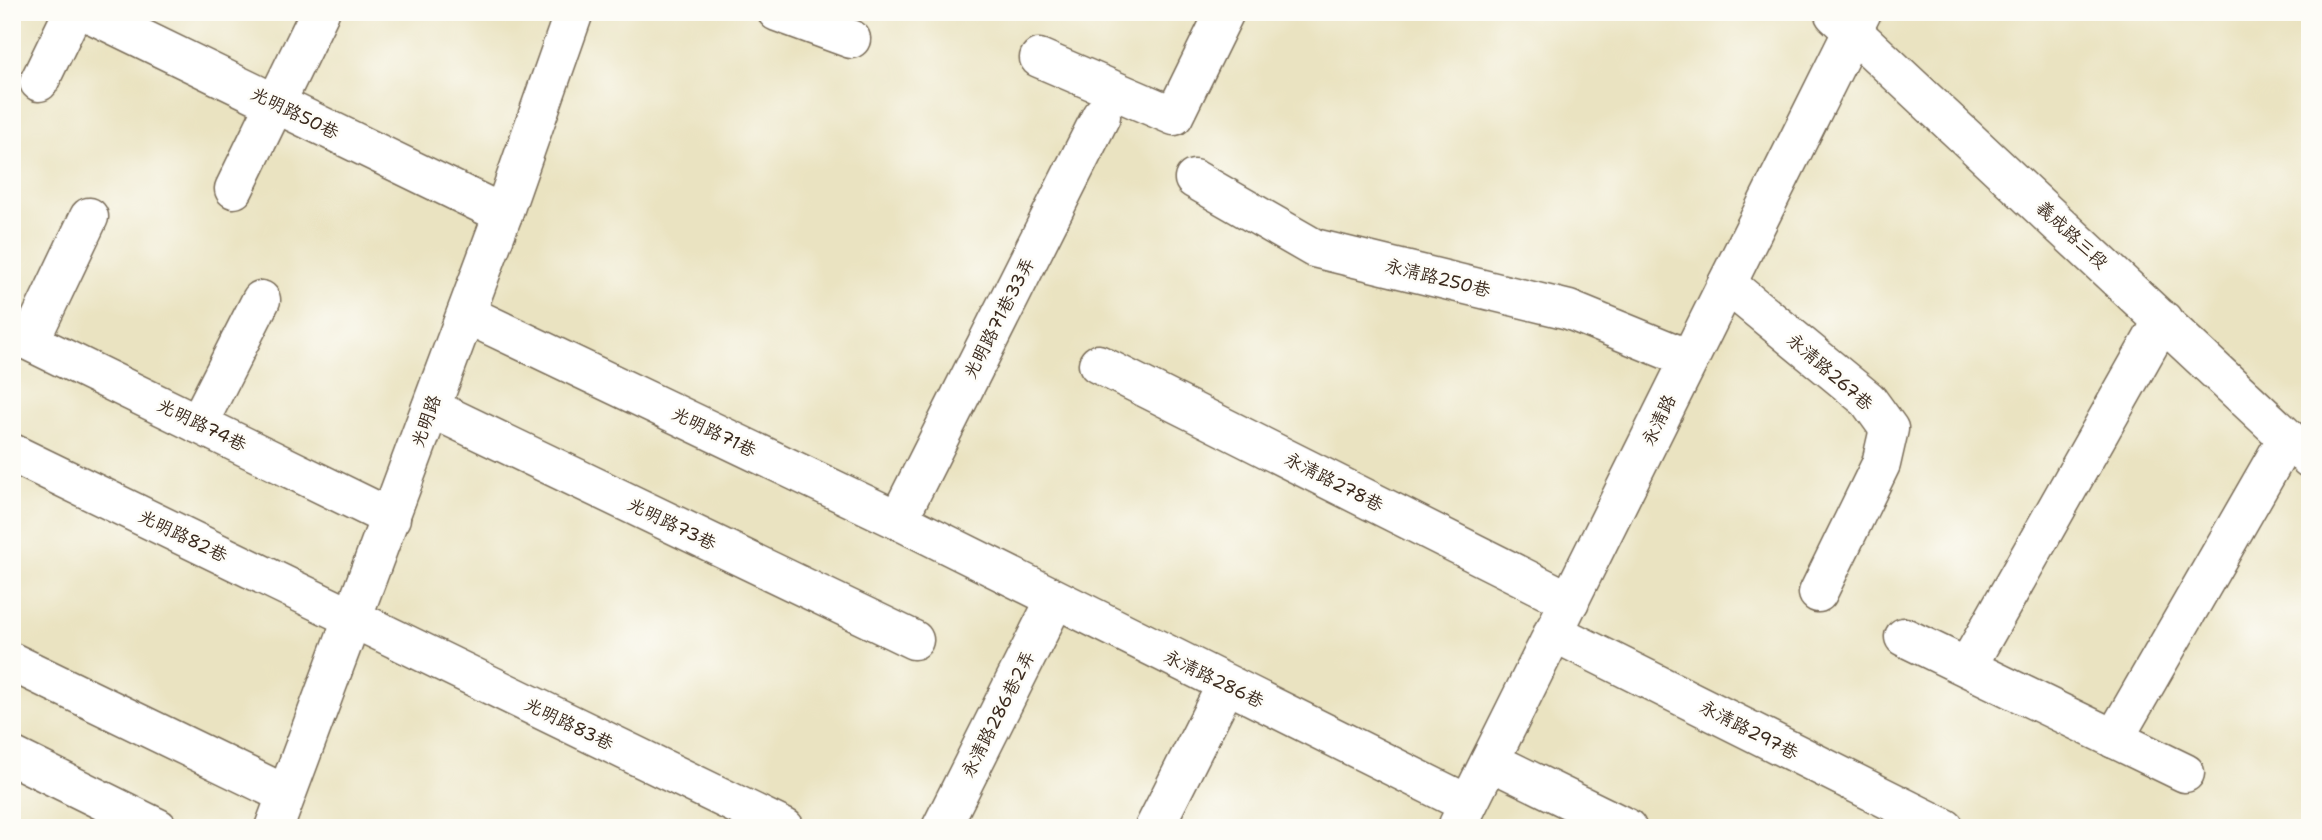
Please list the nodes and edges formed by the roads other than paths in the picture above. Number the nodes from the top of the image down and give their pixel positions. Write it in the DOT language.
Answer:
graph roads {
  1 [pos="73,12"];
  2 [pos="86,12"];
  3 [pos="320,12"];
  4 [pos="573,12"];
  5 [pos="777,12"];
  6 [pos="1225,12"];
  7 [pos="1849,18"];
  8 [pos="851,39"];
  9 [pos="1039,58"];
  10 [pos="39,82"];
  11 [pos="275,104"];
  12 [pos="1101,116"];
  13 [pos="1194,179"];
  14 [pos="234,188"];
  15 [pos="503,214"];
  16 [pos="89,217"];
  17 [pos="1727,284"];
  18 [pos="261,300"];
  19 [pos="466,314"];
  20 [pos="2163,320"];
  21 [pos="21,337"];
  22 [pos="1689,359"];
  23 [pos="1098,364"];
  24 [pos="431,408"];
  25 [pos="198,424"];
  26 [pos="2298,448"];
  27 [pos="12,453"];
  28 [pos="391,518"];
  29 [pos="898,520"];
  30 [pos="960,553"];
  31 [pos="1818,593"];
  32 [pos="1055,600"];
  33 [pos="1562,617"];
  34 [pos="353,620"];
  35 [pos="1904,638"];
  36 [pos="914,640"];
  37 [pos="12,662"];
  38 [pos="1967,667"];
  39 [pos="1226,685"];
  40 [pos="2114,739"];
  41 [pos="12,756"];
  42 [pos="1490,761"];
  43 [pos="2185,773"];
  44 [pos="279,811"];
  45 [pos="1463,816"];
  46 [pos="158,828"];
  47 [pos="785,828"];
  48 [pos="941,828"];
  49 [pos="1154,828"];
  50 [pos="1627,828"];
  51 [pos="1945,828"];
  1 -- 10 [label="street"];
  2 -- 11 [label="street, 光明路50巷"];
  3 -- 11 [label="street"];
  4 -- 15 [label="street, 光明路"];
  5 -- 8 [label="street"];
  6 -- 9 [label="street"];
  7 -- 17 [label="street, 永清路"];
  7 -- 20 [label="street, 義成路三段"];
  11 -- 14 [label="street"];
  11 -- 15 [label="street, 光明路50巷"];
  12 -- 29 [label="street, 光明路71巷33弄"];
  13 -- 22 [label="street, 永清路250巷"];
  15 -- 19 [label="street, 光明路"];
  16 -- 21 [label="street"];
  17 -- 22 [label="street, 永清路"];
  17 -- 31 [label="street, 永清路267巷"];
  18 -- 25 [label="street"];
  19 -- 24 [label="street, 光明路"];
  19 -- 29 [label="street, 光明路71巷"];
  20 -- 26 [label="street, 義成路三段"];
  20 -- 38 [label="street"];
  21 -- 25 [label="street, 光明路74巷"];
  22 -- 33 [label="street, 永清路"];
  23 -- 33 [label="street, 永清路278巷"];
  24 -- 28 [label="street, 光明路"];
  24 -- 36 [label="street, 光明路73巷"];
  25 -- 28 [label="street, 光明路74巷"];
  26 -- 40 [label="street"];
  27 -- 34 [label="street, 光明路82巷"];
  28 -- 34 [label="street, 光明路"];
  29 -- 30 [label="street, 光明路71巷"];
  30 -- 32 [label="street, 永清路286巷"];
  32 -- 39 [label="street, 永清路286巷"];
  32 -- 48 [label="street, 永清路286巷2弄"];
  33 -- 42 [label="street, 永清路"];
  33 -- 51 [label="street, 永清路297巷"];
  34 -- 44 [label="street, 光明路"];
  34 -- 47 [label="street, 光明路83巷"];
  35 -- 38 [label="street"];
  37 -- 44 [label="street"];
  38 -- 40 [label="street"];
  39 -- 45 [label="street, 永清路286巷"];
  39 -- 49 [label="street"];
  40 -- 43 [label="street"];
  41 -- 46 [label="street"];
  42 -- 45 [label="street, 永清路"];
  42 -- 50 [label="street"];
}
